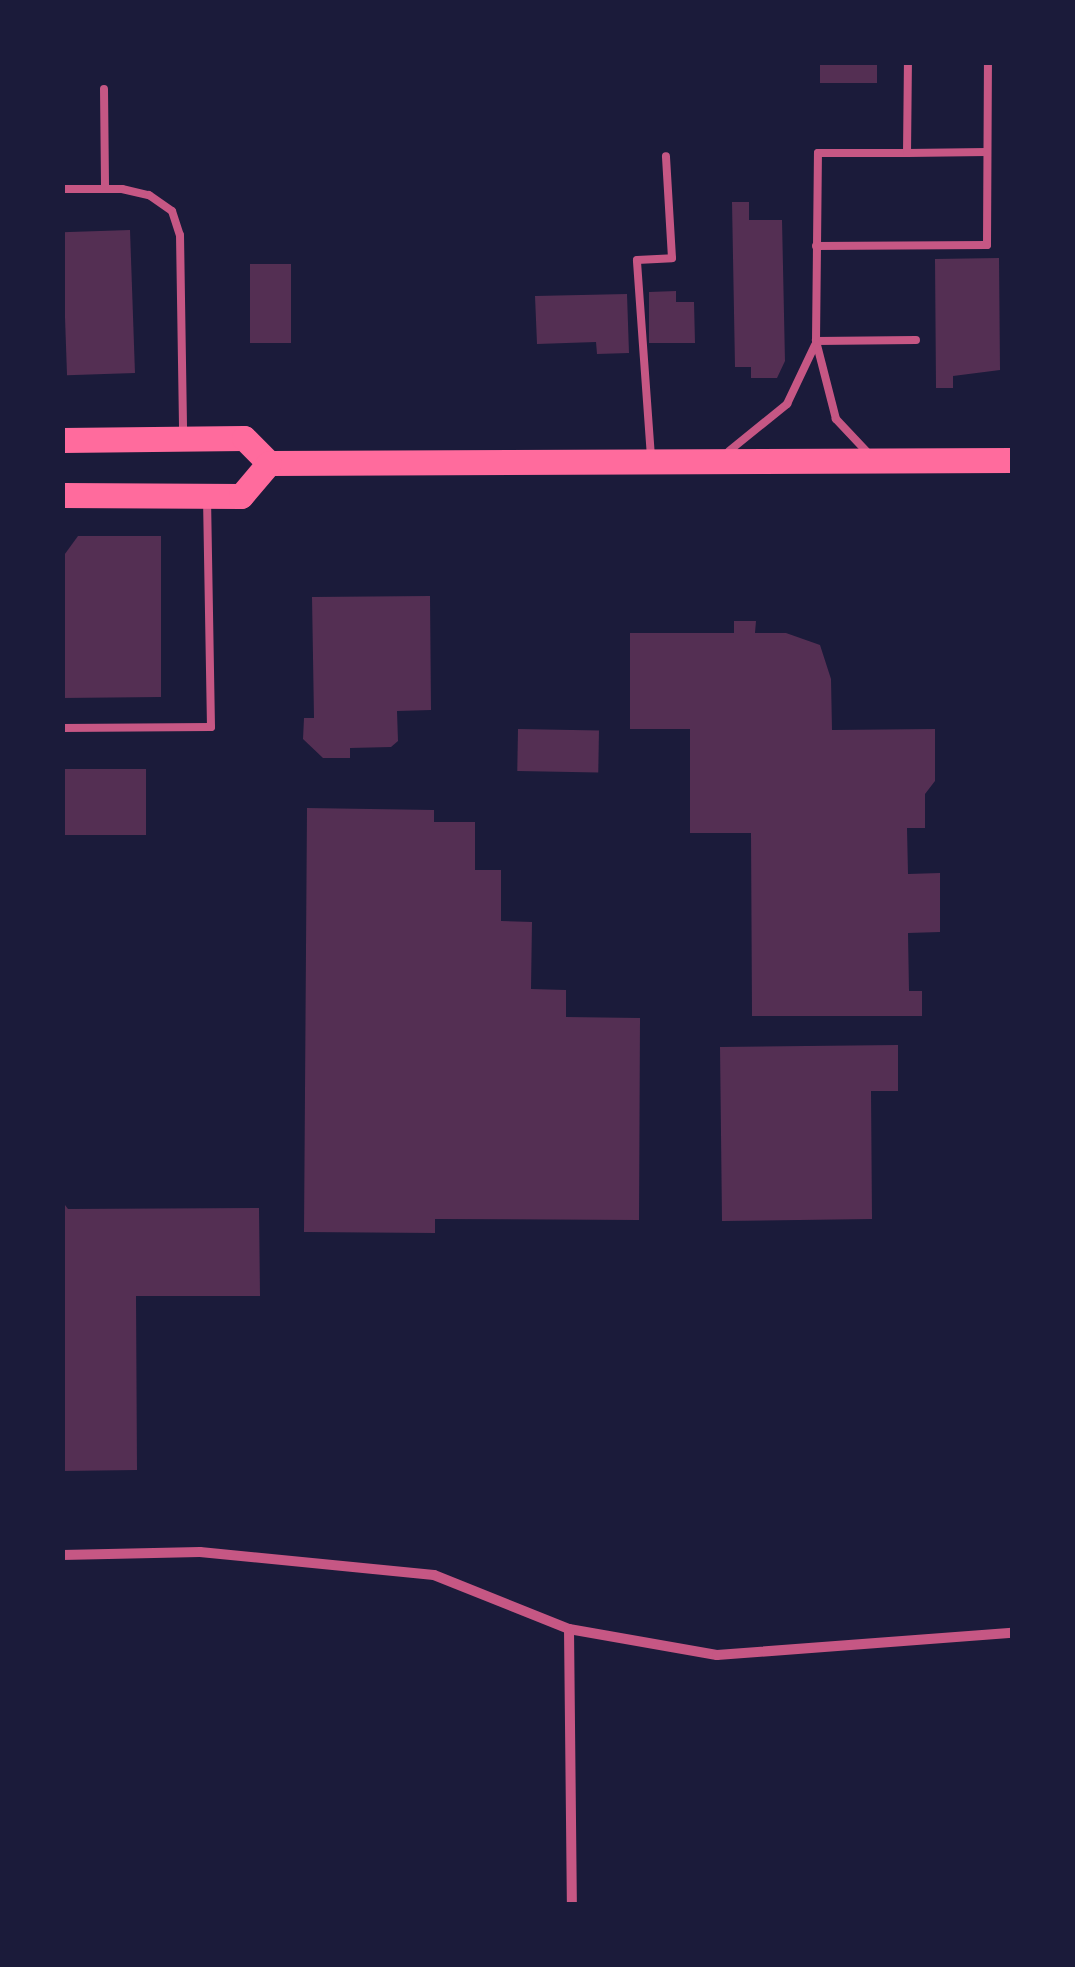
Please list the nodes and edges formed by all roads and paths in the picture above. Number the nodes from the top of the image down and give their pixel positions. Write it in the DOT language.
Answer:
graph roads {
  1 [pos="908,62"];
  2 [pos="988,62"];
  3 [pos="104,90"];
  4 [pos="988,152"];
  5 [pos="907,153"];
  6 [pos="666,156"];
  7 [pos="105,189"];
  8 [pos="62,190"];
  9 [pos="816,246"];
  10 [pos="916,340"];
  11 [pos="816,341"];
  12 [pos="182,439"];
  13 [pos="62,440"];
  14 [pos="882,460"];
  15 [pos="1012,460"];
  16 [pos="707,461"];
  17 [pos="651,462"];
  18 [pos="269,463"];
  19 [pos="62,495"];
  20 [pos="207,496"];
  21 [pos="62,728"];
  22 [pos="62,1555"];
  23 [pos="568,1629"];
  24 [pos="1012,1633"];
  25 [pos="572,1904"];
  1 -- 5 [label="lane"];
  2 -- 4 [label="lane"];
  3 -- 7 [label="lane"];
  4 -- 5 [label="lane"];
  4 -- 9 [label="lane"];
  5 -- 9 [label="lane"];
  6 -- 17 [label="lane"];
  7 -- 8 [label="lane"];
  7 -- 12 [label="lane"];
  9 -- 11 [label="lane"];
  10 -- 11 [label="lane"];
  11 -- 14 [label="lane"];
  11 -- 16 [label="lane"];
  12 -- 13 [label="main road"];
  12 -- 18 [label="main road"];
  14 -- 15 [label="main road"];
  14 -- 16 [label="main road"];
  16 -- 17 [label="main road"];
  17 -- 18 [label="main road"];
  18 -- 20 [label="main road"];
  19 -- 20 [label="main road"];
  20 -- 21 [label="lane"];
  22 -- 23 [label="street"];
  23 -- 24 [label="street"];
  23 -- 25 [label="street"];
}
